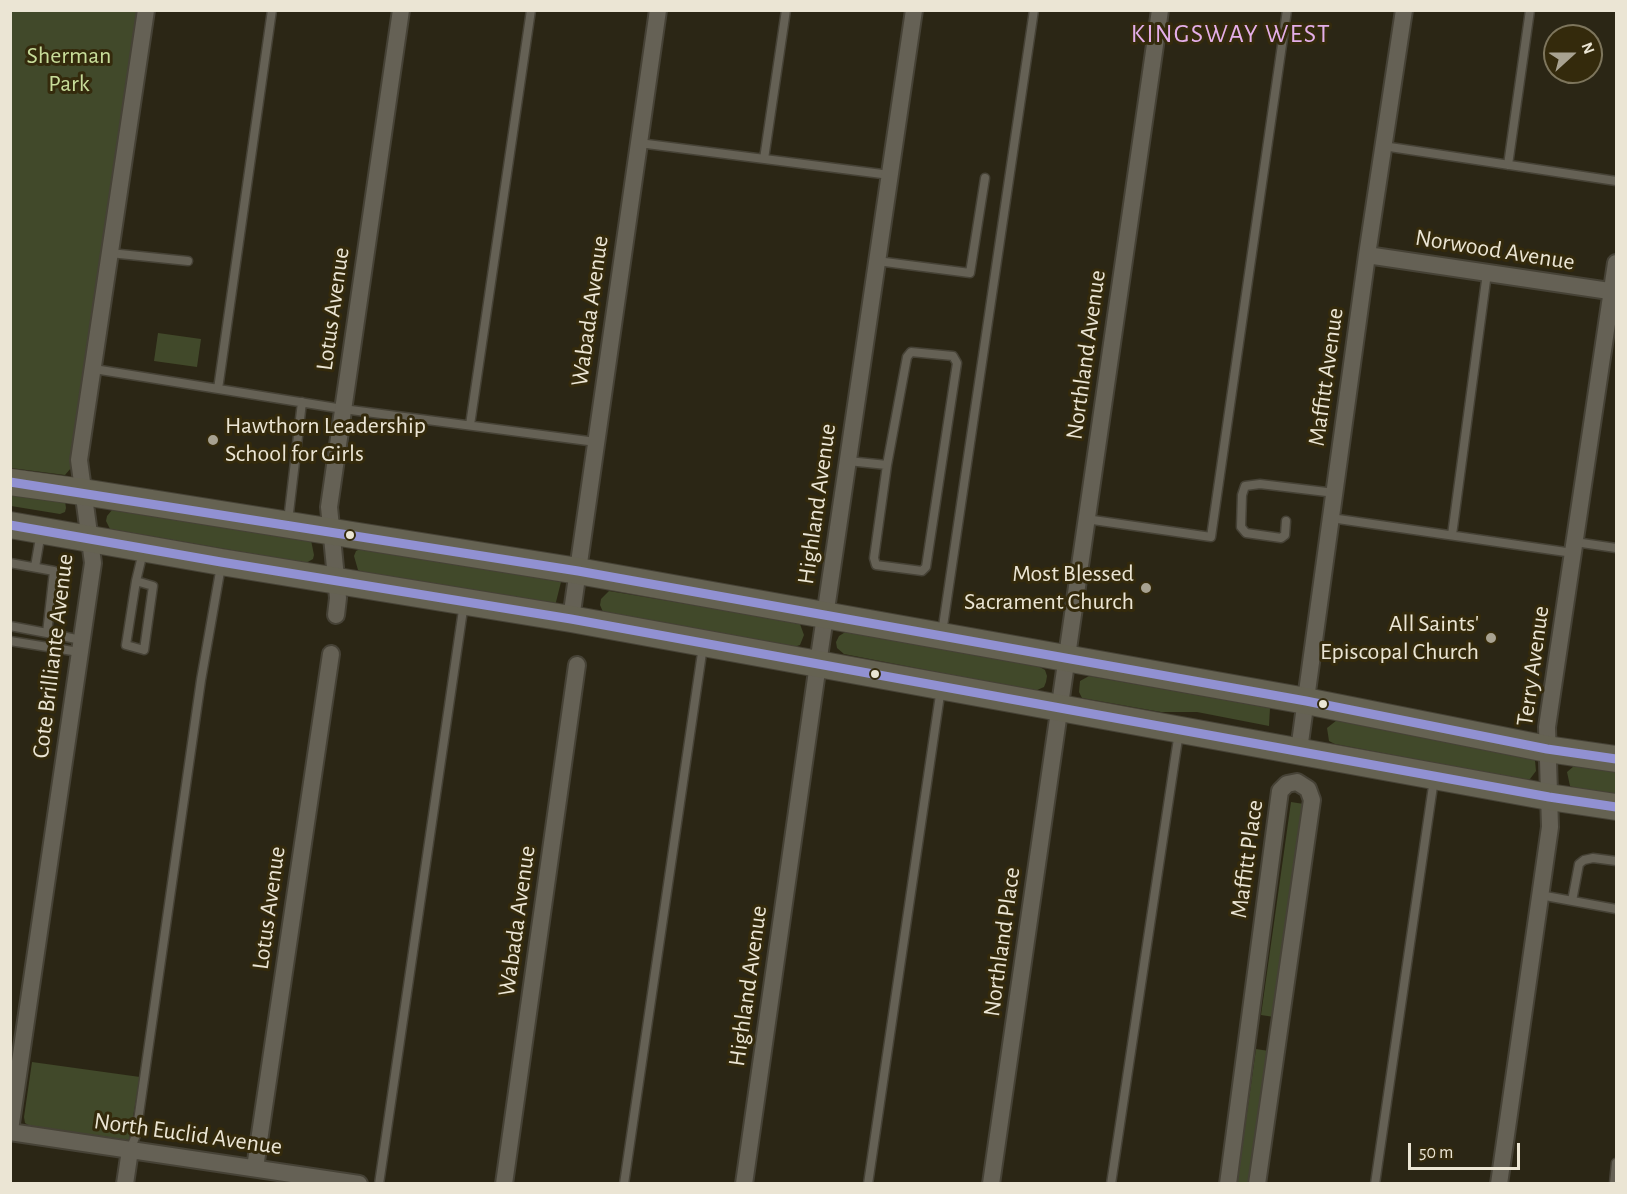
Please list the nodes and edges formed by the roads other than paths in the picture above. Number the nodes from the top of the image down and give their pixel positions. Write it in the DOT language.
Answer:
graph roads {
  1 [pos="146,10"];
  2 [pos="272,10"];
  3 [pos="400,10"];
  4 [pos="531,10"];
  5 [pos="658,10"];
  6 [pos="786,10"];
  7 [pos="914,10"];
  8 [pos="1034,10"];
  9 [pos="1160,10"];
  10 [pos="1287,10"];
  11 [pos="1404,10"];
  12 [pos="1530,10"];
  13 [pos="639,142"];
  14 [pos="1383,146"];
  15 [pos="764,159"];
  16 [pos="1508,165"];
  17 [pos="890,176"];
  18 [pos="985,177"];
  19 [pos="1617,182"];
  20 [pos="110,253"];
  21 [pos="1367,255"];
  22 [pos="188,261"];
  23 [pos="877,261"];
  24 [pos="1617,263"];
  25 [pos="1488,273"];
  26 [pos="1614,292"];
  27 [pos="93,369"];
  28 [pos="218,389"];
  29 [pos="302,402"];
  30 [pos="343,409"];
  31 [pos="470,425"];
  32 [pos="596,442"];
  33 [pos="848,461"];
  34 [pos="887,465"];
  35 [pos="10,482"];
  36 [pos="83,492"];
  37 [pos="1335,493"];
  38 [pos="1331,518"];
  39 [pos="1086,519"];
  40 [pos="1286,521"];
  41 [pos="287,524"];
  42 [pos="10,525"];
  43 [pos="41,530"];
  44 [pos="330,531"];
  45 [pos="1452,535"];
  46 [pos="90,539"];
  47 [pos="1574,547"];
  48 [pos="1617,548"];
  49 [pos="144,549"];
  50 [pos="221,562"];
  51 [pos="10,563"];
  52 [pos="36,567"];
  53 [pos="578,571"];
  54 [pos="336,579"];
  55 [pos="136,581"];
  56 [pos="464,600"];
  57 [pos="336,615"];
  58 [pos="825,615"];
  59 [pos="571,619"];
  60 [pos="10,626"];
  61 [pos="47,633"];
  62 [pos="942,636"];
  63 [pos="10,641"];
  64 [pos="703,642"];
  65 [pos="80,646"];
  66 [pos="331,654"];
  67 [pos="1066,658"];
  68 [pos="818,664"];
  69 [pos="578,665"];
  70 [pos="941,685"];
  71 [pos="1306,701"];
  72 [pos="1059,706"];
  73 [pos="1180,728"];
  74 [pos="1547,749"];
  75 [pos="1299,750"];
  76 [pos="1617,759"];
  77 [pos="1435,776"];
  78 [pos="1549,796"];
  79 [pos="1617,807"];
  80 [pos="1617,861"];
  81 [pos="1540,895"];
  82 [pos="1572,901"];
  83 [pos="1617,909"];
  84 [pos="10,1131"];
  85 [pos="130,1150"];
  86 [pos="1617,1163"];
  87 [pos="255,1168"];
  88 [pos="288,1178"];
  89 [pos="125,1184"];
  90 [pos="359,1184"];
  91 [pos="379,1184"];
  92 [pos="504,1184"];
  93 [pos="624,1184"];
  94 [pos="744,1184"];
  95 [pos="868,1184"];
  96 [pos="991,1184"];
  97 [pos="1111,1184"];
  98 [pos="1228,1184"];
  99 [pos="1257,1184"];
  100 [pos="1375,1184"];
  101 [pos="1499,1184"];
  102 [pos="1614,1184"];
  1 -- 20 [label="street, Cote Brilliante Avenue"];
  2 -- 28 [label="lane"];
  3 -- 30 [label="street, Lotus Avenue"];
  4 -- 31 [label="lane"];
  5 -- 13 [label="street, Wabada Avenue"];
  6 -- 15 [label="lane"];
  7 -- 17 [label="street, Highland Avenue"];
  8 -- 62 [label="lane"];
  9 -- 39 [label="street, Northland Avenue"];
  10 -- 39 [label="lane"];
  11 -- 14 [label="street, Maffitt Avenue"];
  12 -- 16 [label="lane"];
  13 -- 15 [label="lane"];
  13 -- 32 [label="street, Wabada Avenue"];
  14 -- 16 [label="lane"];
  14 -- 21 [label="street, Maffitt Avenue"];
  15 -- 17 [label="lane"];
  16 -- 19 [label="lane"];
  17 -- 23 [label="street, Highland Avenue"];
  18 -- 23 [label="lane"];
  20 -- 22 [label="lane"];
  20 -- 27 [label="street, Cote Brilliante Avenue"];
  21 -- 25 [label="street, Norwood Avenue"];
  21 -- 37 [label="street, Maffitt Avenue"];
  23 -- 33 [label="street, Highland Avenue"];
  24 -- 26 [label="street, Terry Avenue"];
  25 -- 26 [label="street, Norwood Avenue"];
  25 -- 45 [label="lane"];
  26 -- 47 [label="street, Terry Avenue"];
  27 -- 28 [label="lane"];
  27 -- 36 [label="street, Cote Brilliante Avenue"];
  28 -- 29 [label="lane"];
  29 -- 30 [label="lane"];
  29 -- 41 [label="lane"];
  30 -- 31 [label="lane"];
  30 -- 44 [label="street, Lotus Avenue"];
  31 -- 32 [label="lane"];
  32 -- 53 [label="street, Wabada Avenue"];
  33 -- 34 [label="lane"];
  33 -- 58 [label="street, Highland Avenue"];
  34 -- 34 [label="lane"];
  35 -- 36 [label="main road"];
  36 -- 41 [label="main road"];
  36 -- 46 [label="street, Cote Brilliante Avenue"];
  37 -- 38 [label="street, Maffitt Avenue"];
  37 -- 40 [label="lane"];
  38 -- 45 [label="lane"];
  38 -- 71 [label="street, Maffitt Avenue"];
  39 -- 67 [label="street, Northland Avenue"];
  41 -- 44 [label="main road"];
  42 -- 43 [label="main road"];
  43 -- 46 [label="main road"];
  43 -- 52 [label="lane"];
  44 -- 53 [label="main road"];
  44 -- 54 [label="street, Lotus Avenue"];
  45 -- 47 [label="lane"];
  46 -- 49 [label="main road"];
  46 -- 65 [label="street, Cote Brilliante Avenue"];
  47 -- 48 [label="lane"];
  47 -- 74 [label="street, Terry Avenue"];
  49 -- 50 [label="main road"];
  49 -- 55 [label="lane"];
  50 -- 54 [label="main road"];
  50 -- 85 [label="lane"];
  51 -- 52 [label="lane"];
  52 -- 61 [label="lane"];
  53 -- 58 [label="main road"];
  53 -- 59 [label="street, Wabada Avenue"];
  54 -- 56 [label="main road"];
  54 -- 57 [label="street, Lotus Avenue"];
  55 -- 55 [label="lane"];
  56 -- 59 [label="main road"];
  56 -- 91 [label="lane"];
  58 -- 62 [label="main road"];
  58 -- 68 [label="street, Highland Avenue"];
  59 -- 64 [label="main road"];
  60 -- 61 [label="lane"];
  61 -- 65 [label="lane"];
  62 -- 67 [label="main road"];
  63 -- 65 [label="lane"];
  64 -- 68 [label="main road"];
  64 -- 93 [label="lane"];
  65 -- 84 [label="street, Cote Brilliante Avenue"];
  66 -- 87 [label="street, Lotus Avenue"];
  67 -- 71 [label="main road"];
  67 -- 72 [label="street, Northland Avenue"];
  68 -- 70 [label="main road"];
  68 -- 94 [label="street, Highland Avenue"];
  69 -- 92 [label="street, Wabada Avenue"];
  70 -- 72 [label="main road"];
  70 -- 95 [label="lane"];
  71 -- 74 [label="main road"];
  71 -- 75 [label="street, Maffitt Avenue"];
  72 -- 73 [label="main road"];
  72 -- 96 [label="street, Northland Place"];
  73 -- 75 [label="main road"];
  73 -- 97 [label="lane"];
  74 -- 76 [label="main road"];
  74 -- 78 [label="street, Terry Avenue"];
  75 -- 77 [label="main road"];
  77 -- 78 [label="main road"];
  77 -- 100 [label="lane"];
  78 -- 79 [label="main road"];
  78 -- 81 [label="street, Terry Avenue"];
  80 -- 82 [label="lane"];
  81 -- 82 [label="lane"];
  81 -- 101 [label="street, Terry Avenue"];
  82 -- 83 [label="lane"];
  84 -- 85 [label="street, North Euclid Avenue"];
  85 -- 87 [label="street, North Euclid Avenue"];
  85 -- 89 [label="street"];
  86 -- 102 [label="lane"];
  87 -- 88 [label="street, North Euclid Avenue"];
  88 -- 90 [label="street, North Euclid Avenue"];
  98 -- 99 [label="street, Maffitt Place"];
}
